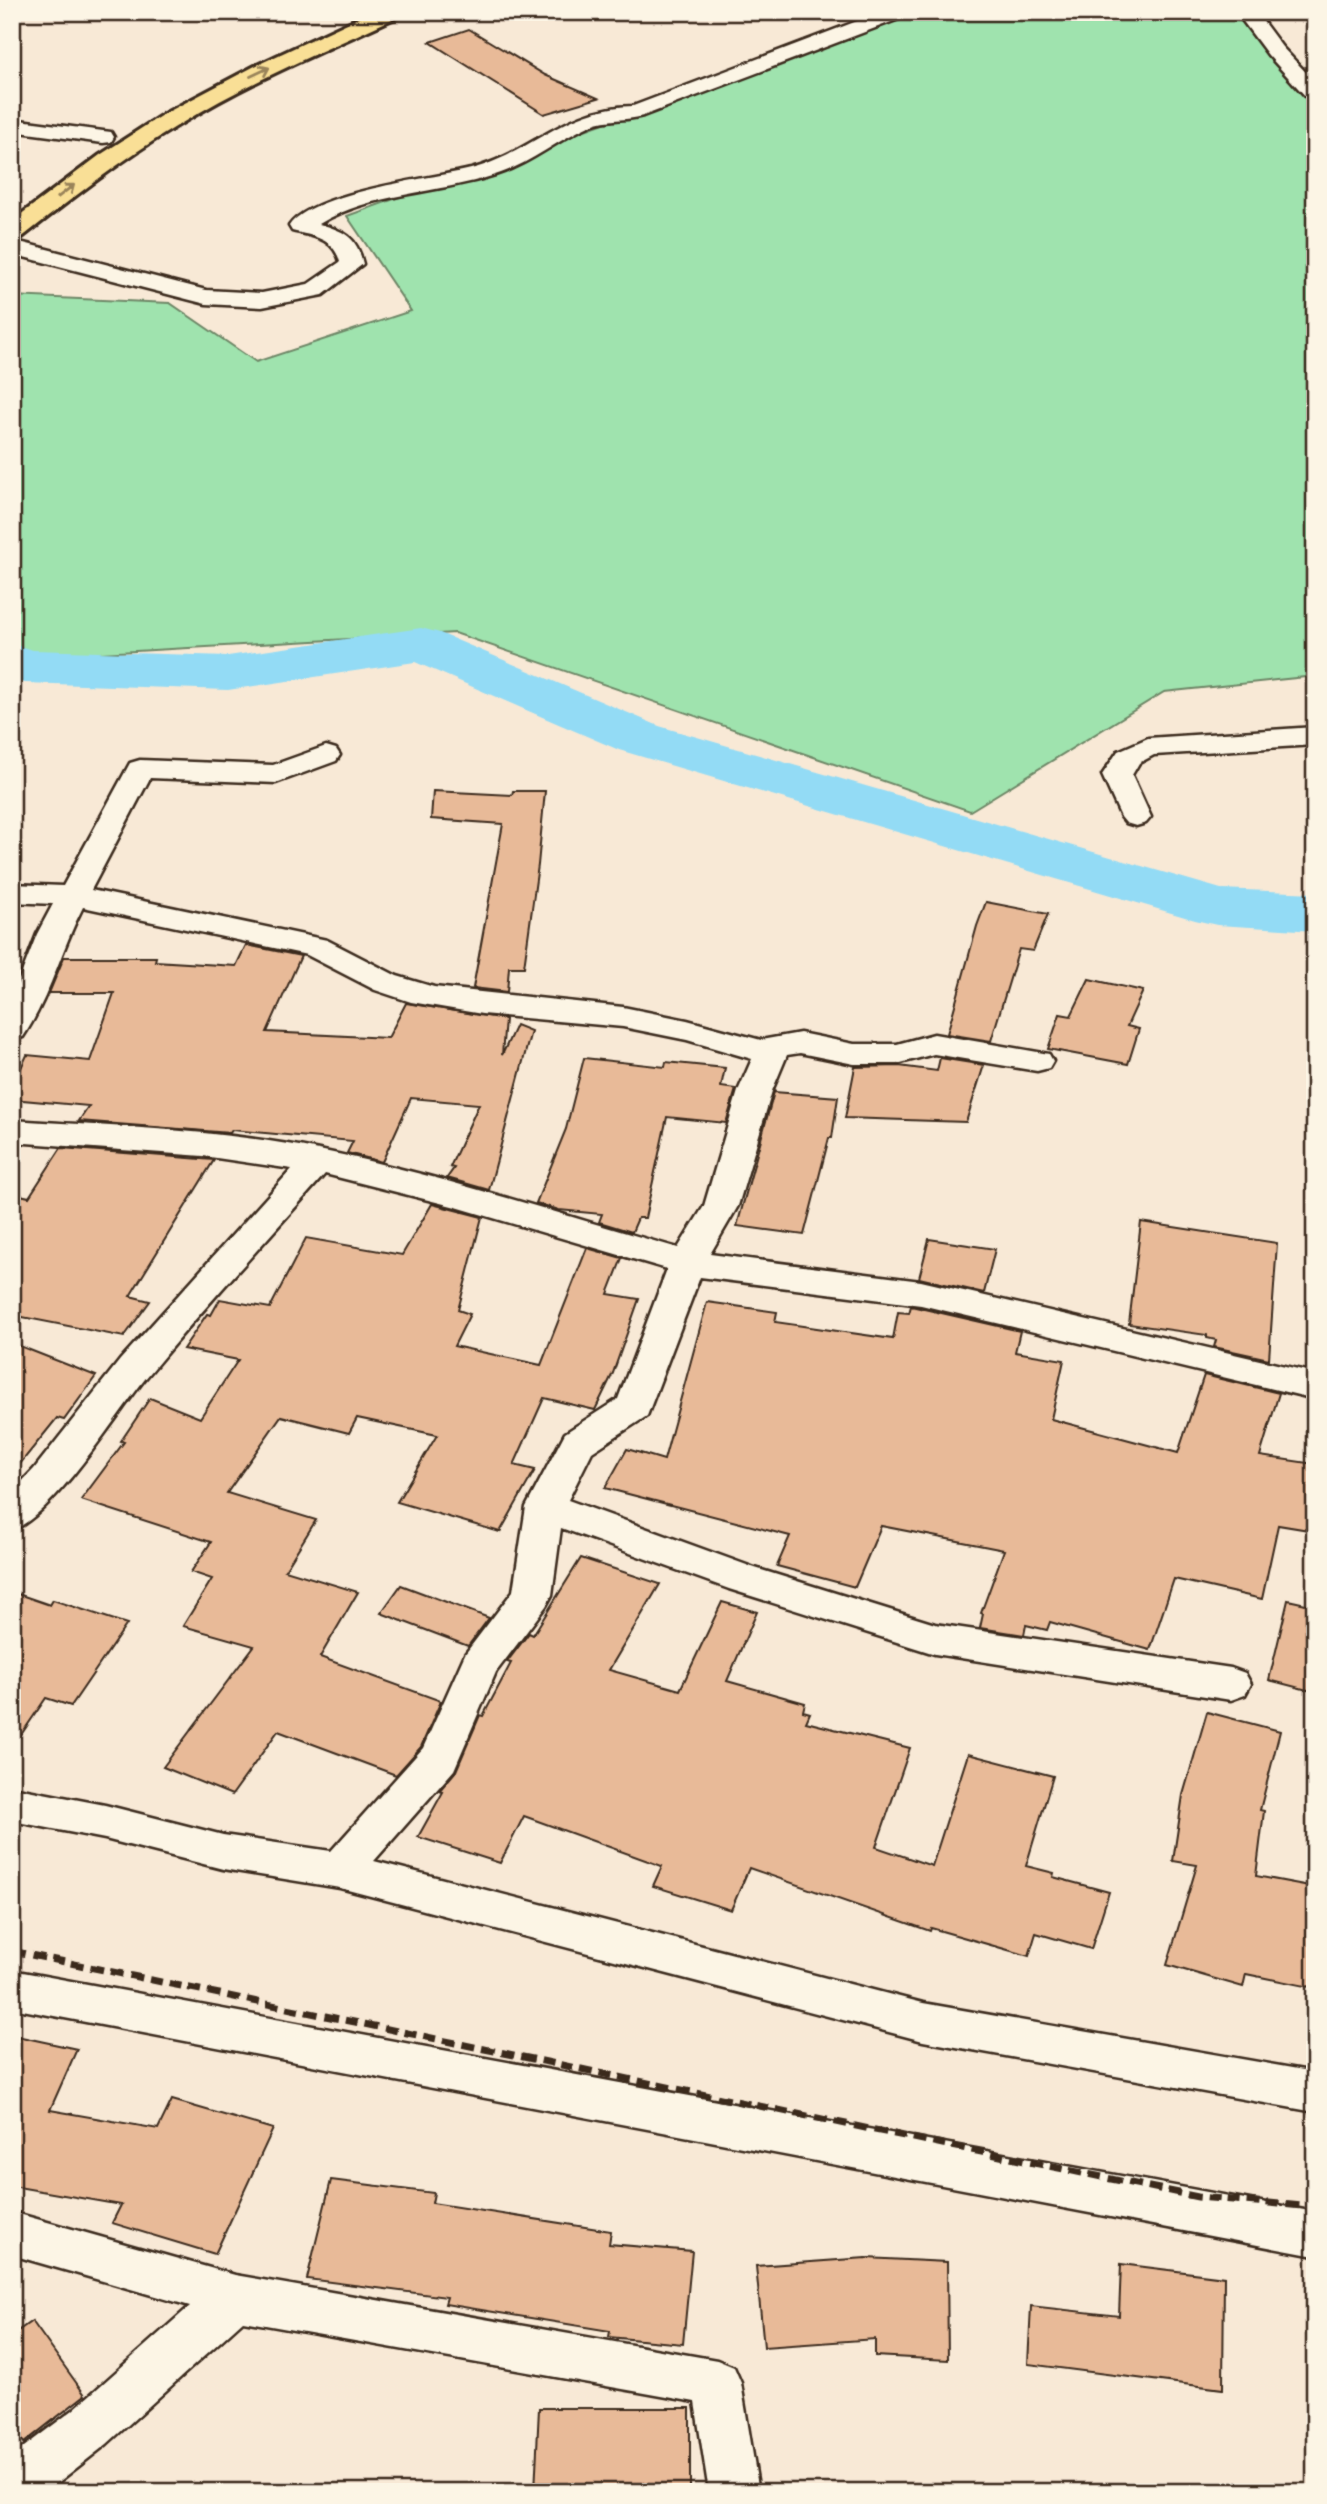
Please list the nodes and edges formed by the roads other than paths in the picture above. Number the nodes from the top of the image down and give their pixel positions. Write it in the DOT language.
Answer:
graph roads {
  1 [pos="343,12"];
  2 [pos="389,12"];
  3 [pos="900,12"];
  4 [pos="1246,12"];
  5 [pos="1315,95"];
  6 [pos="12,125"];
  7 [pos="103,137"];
  8 [pos="71,158"];
  9 [pos="12,233"];
  10 [pos="12,247"];
  11 [pos="1315,736"];
  12 [pos="326,755"];
  13 [pos="1136,817"];
  14 [pos="12,893"];
  15 [pos="75,896"];
  16 [pos="12,1030"];
  17 [pos="771,1054"];
  18 [pos="1037,1061"];
  19 [pos="12,1131"];
  20 [pos="318,1161"];
  21 [pos="687,1263"];
  22 [pos="1315,1386"];
  23 [pos="545,1507"];
  24 [pos="12,1516"];
  25 [pos="1231,1685"];
  26 [pos="12,1804"];
  27 [pos="340,1870"];
  28 [pos="12,1989"];
  29 [pos="1315,2092"];
  30 [pos="12,2233"];
  31 [pos="1315,2234"];
  32 [pos="235,2297"];
  33 [pos="12,2487"];
  34 [pos="734,2492"];
  1 -- 7 [label="main road"];
  9 -- 2 [label="main road, one-way"];
  3 -- 10 [label="street"];
  4 -- 5 [label="street"];
  6 -- 7 [label="street"];
  7 -- 8 [label="main road"];
  11 -- 13 [label="street"];
  12 -- 15 [label="street"];
  14 -- 15 [label="street"];
  15 -- 16 [label="street"];
  15 -- 17 [label="street"];
  17 -- 18 [label="street"];
  17 -- 21 [label="street"];
  19 -- 20 [label="street"];
  20 -- 21 [label="street"];
  20 -- 24 [label="street"];
  21 -- 22 [label="street"];
  21 -- 23 [label="street"];
  23 -- 25 [label="street"];
  23 -- 27 [label="street"];
  26 -- 27 [label="street"];
  27 -- 29 [label="street"];
  28 -- 31 [label="street"];
  30 -- 32 [label="street"];
  32 -- 33 [label="street"];
  32 -- 34 [label="street"];
}
